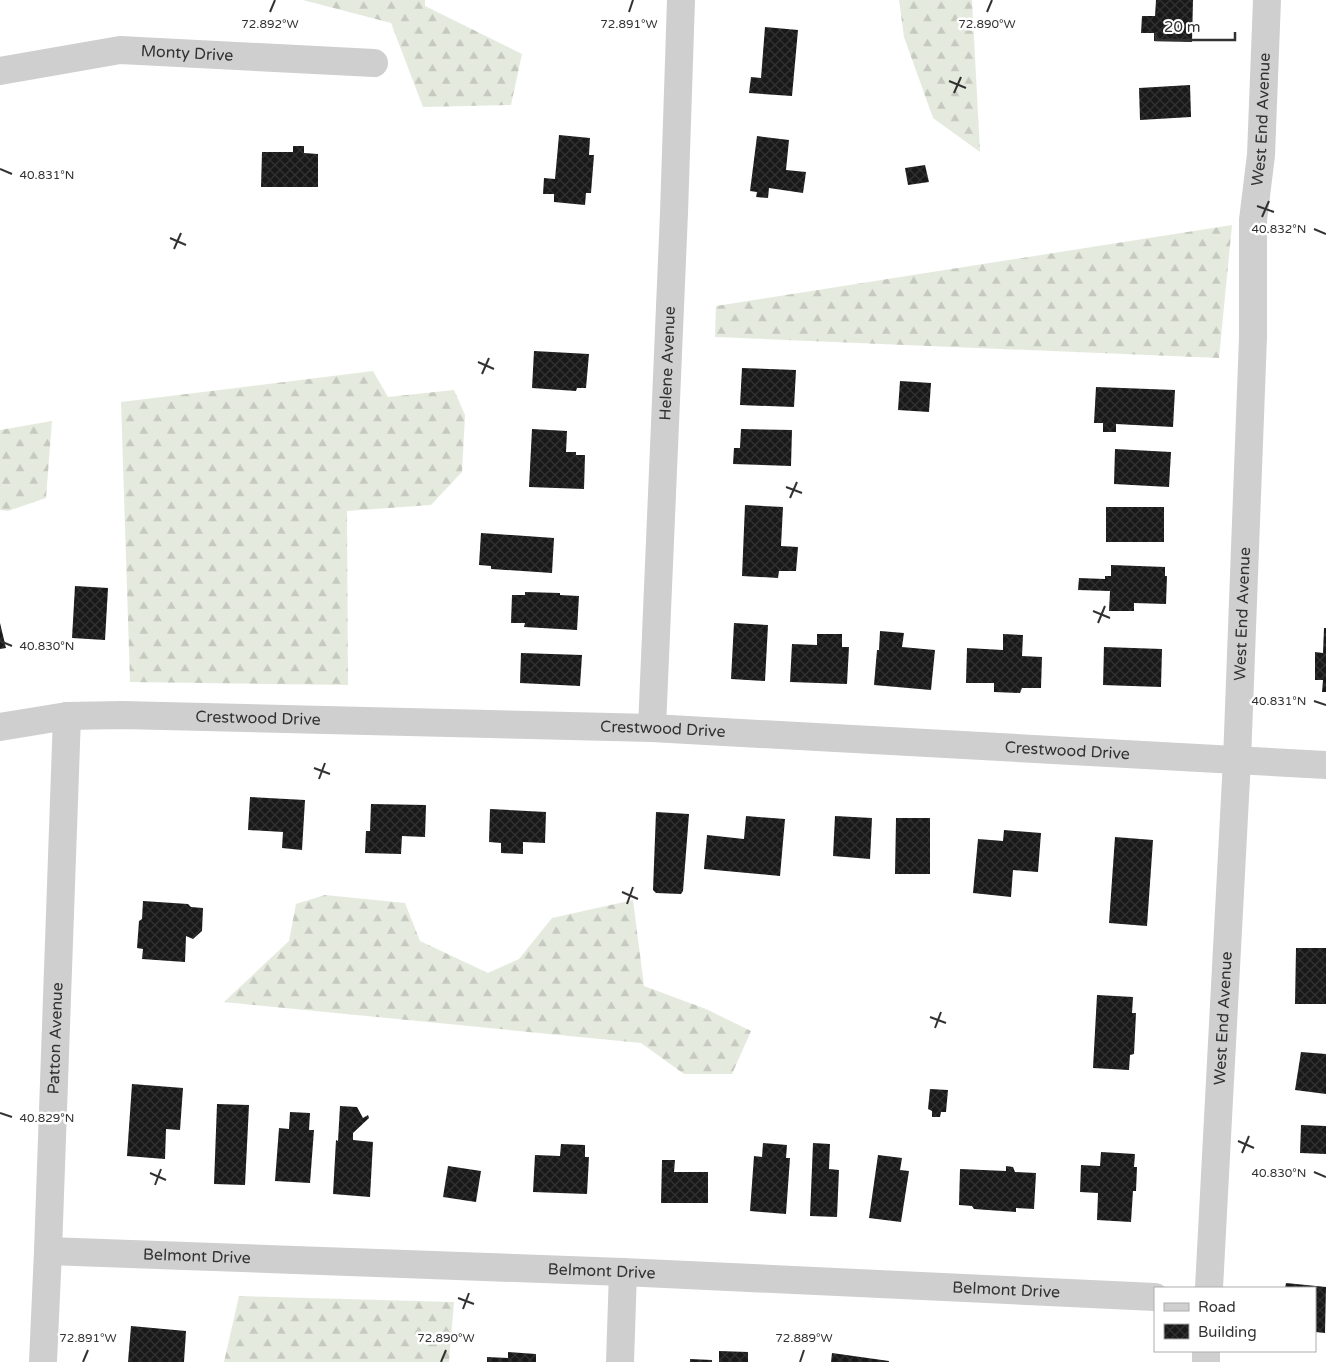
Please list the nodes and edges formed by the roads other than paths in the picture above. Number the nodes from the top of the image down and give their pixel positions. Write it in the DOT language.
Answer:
graph roads {
  1 [pos="681,0"];
  2 [pos="1267,0"];
  3 [pos="374,63"];
  4 [pos="0,70"];
  5 [pos="67,716"];
  6 [pos="0,727"];
  7 [pos="652,728"];
  8 [pos="1237,760"];
  9 [pos="1326,765"];
  10 [pos="48,1252"];
  11 [pos="623,1272"];
  12 [pos="1209,1287"];
  13 [pos="1154,1297"];
  14 [pos="43,1362"];
  15 [pos="620,1362"];
  1 -- 7 [label="street, Helene Avenue"];
  2 -- 8 [label="street, West End Avenue"];
  3 -- 4 [label="street, Monty Drive"];
  5 -- 6 [label="street, Crestwood Drive"];
  5 -- 7 [label="street, Crestwood Drive"];
  5 -- 10 [label="street, Patton Avenue"];
  7 -- 8 [label="street, Crestwood Drive"];
  8 -- 9 [label="street, Crestwood Drive"];
  8 -- 12 [label="street, West End Avenue"];
  10 -- 11 [label="street, Belmont Drive"];
  10 -- 14 [label="street, Patton Avenue"];
  11 -- 13 [label="street, Belmont Drive"];
  11 -- 15 [label="street"];
}
